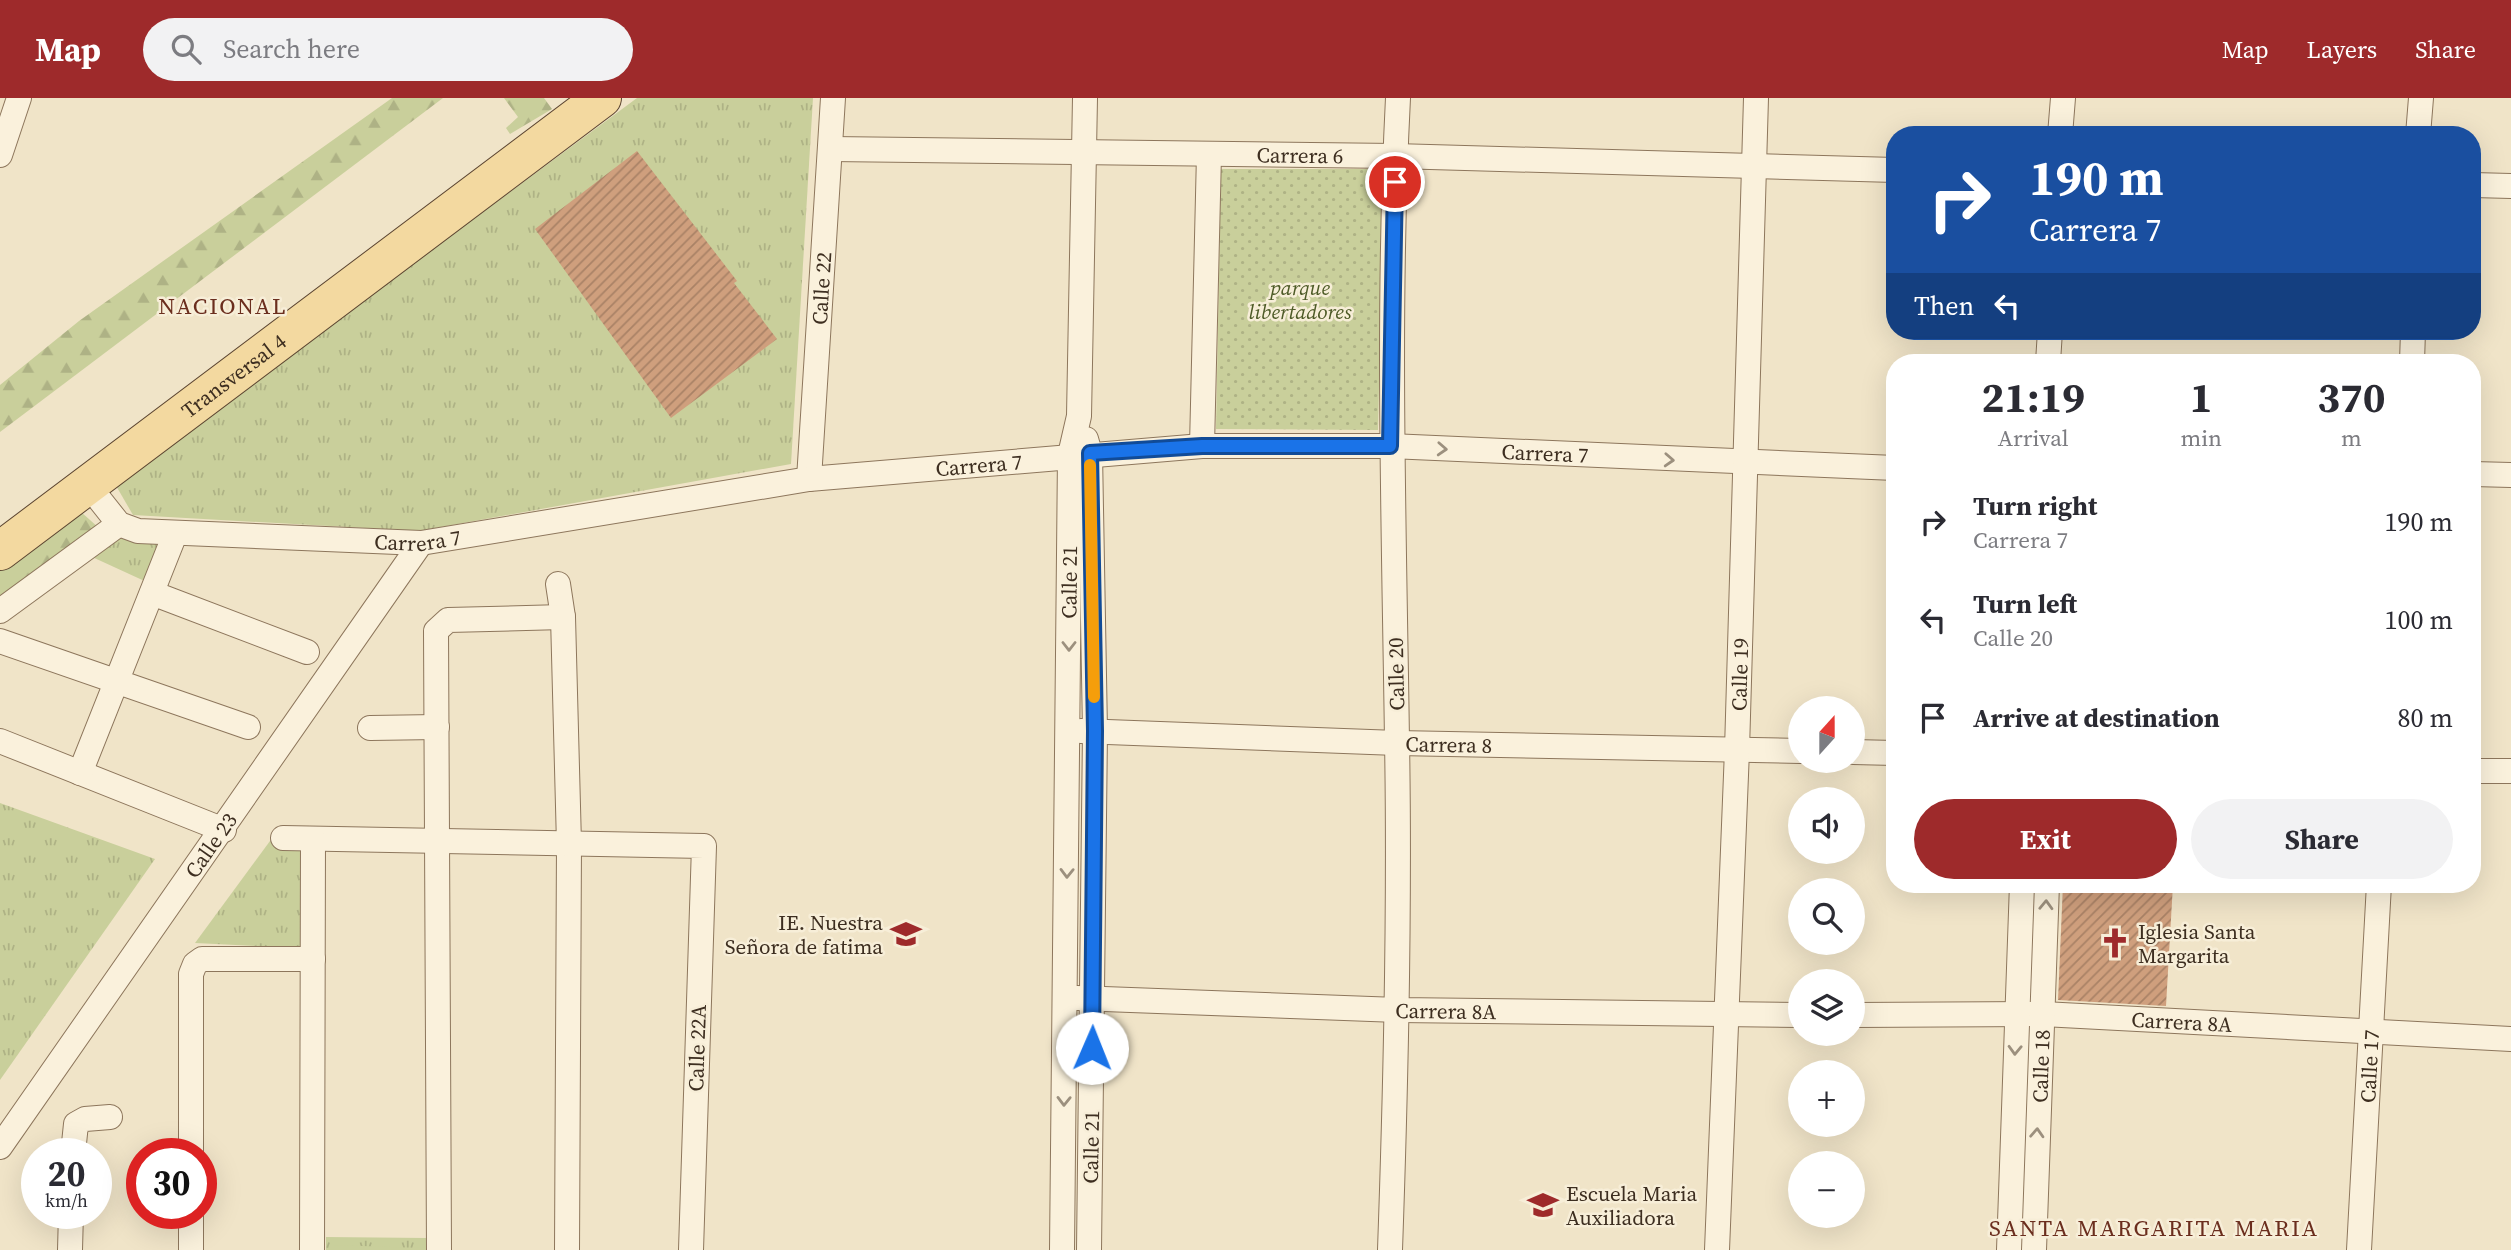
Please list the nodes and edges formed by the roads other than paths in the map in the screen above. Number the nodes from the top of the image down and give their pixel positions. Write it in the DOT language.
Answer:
graph roads {
  1 [pos="602,98"];
  2 [pos="833,98"];
  3 [pos="1085,98"];
  4 [pos="1398,98"];
  5 [pos="1756,98"];
  6 [pos="2063,98"];
  7 [pos="2421,98"];
  8 [pos="12,101"];
  9 [pos="2061,126"];
  10 [pos="2419,126"];
  11 [pos="831,149"];
  12 [pos="1082,152"];
  13 [pos="1209,154"];
  14 [pos="0,155"];
  15 [pos="1395,156"];
  16 [pos="1753,164"];
  17 [pos="1886,170"];
  18 [pos="2481,186"];
  19 [pos="2511,186"];
  20 [pos="1202,446"];
  21 [pos="1390,446"];
  22 [pos="1080,454"];
  23 [pos="1747,463"];
  24 [pos="1886,468"];
  25 [pos="2481,474"];
  26 [pos="2511,474"];
  27 [pos="809,479"];
  28 [pos="88,485"];
  29 [pos="119,524"];
  30 [pos="175,534"];
  31 [pos="421,543"];
  32 [pos="0,551"];
  33 [pos="558,584"];
  34 [pos="152,593"];
  35 [pos="0,611"];
  36 [pos="563,617"];
  37 [pos="0,641"];
  38 [pos="307,652"];
  39 [pos="117,682"];
  40 [pos="248,727"];
  41 [pos="437,727"];
  42 [pos="370,728"];
  43 [pos="1068,730"];
  44 [pos="1095,731"];
  45 [pos="0,741"];
  46 [pos="1397,743"];
  47 [pos="1737,750"];
  48 [pos="1788,751"];
  49 [pos="1866,752"];
  50 [pos="1886,753"];
  51 [pos="2481,771"];
  52 [pos="2511,771"];
  53 [pos="80,773"];
  54 [pos="224,830"];
  55 [pos="283,838"];
  56 [pos="313,839"];
  57 [pos="439,843"];
  58 [pos="569,844"];
  59 [pos="2022,893"];
  60 [pos="2047,893"];
  61 [pos="2378,893"];
  62 [pos="313,958"];
  63 [pos="1065,998"];
  64 [pos="1093,998"];
  65 [pos="1398,1010"];
  66 [pos="2016,1014"];
  67 [pos="2043,1014"];
  68 [pos="1788,1015"];
  69 [pos="1865,1015"];
  70 [pos="1724,1016"];
  71 [pos="2369,1033"];
  72 [pos="2511,1039"];
  73 [pos="110,1117"];
  74 [pos="74,1138"];
  75 [pos="191,1138"];
  76 [pos="0,1147"];
  77 [pos="2024,1168"];
  78 [pos="71,1229"];
  79 [pos="191,1229"];
  80 [pos="70,1250"];
  81 [pos="191,1250"];
  82 [pos="313,1250"];
  83 [pos="439,1250"];
  84 [pos="568,1250"];
  85 [pos="691,1250"];
  86 [pos="1062,1250"];
  87 [pos="1089,1250"];
  88 [pos="1390,1250"];
  89 [pos="1717,1250"];
  90 [pos="2009,1250"];
  91 [pos="2034,1250"];
  92 [pos="2359,1250"];
  1 -- 28 [label="main road, Transversal 4"];
  2 -- 11 [label="street, Calle 22"];
  3 -- 12 [label="street, Calle 21"];
  4 -- 15 [label="street, Calle 20"];
  5 -- 16 [label="street, Calle 19"];
  6 -- 9 [label="street"];
  7 -- 10 [label="street"];
  8 -- 14 [label="street"];
  11 -- 12 [label="street, Carrera 6"];
  11 -- 27 [label="street, Calle 22"];
  12 -- 13 [label="street, Carrera 6"];
  12 -- 22 [label="street, Calle 21"];
  13 -- 15 [label="street, Carrera 6"];
  13 -- 20 [label="street"];
  15 -- 16 [label="street, Carrera 6"];
  15 -- 21 [label="street, Calle 20"];
  16 -- 17 [label="street, Carrera 6"];
  16 -- 23 [label="street, Calle 19"];
  18 -- 19 [label="street"];
  20 -- 21 [label="street, Carrera 7"];
  20 -- 22 [label="street, Carrera 7"];
  21 -- 23 [label="street, Carrera 7, one-way"];
  21 -- 46 [label="street, Calle 20"];
  22 -- 27 [label="street, Carrera 7"];
  22 -- 43 [label="street, Calle 21, one-way"];
  22 -- 44 [label="street, Calle 21"];
  23 -- 24 [label="street, Carrera 7"];
  23 -- 47 [label="street, Calle 19"];
  25 -- 26 [label="street"];
  27 -- 31 [label="street, Carrera 7"];
  28 -- 29 [label="street"];
  28 -- 32 [label="main road, Transversal 4"];
  29 -- 30 [label="street, Carrera 7"];
  29 -- 35 [label="street"];
  30 -- 31 [label="street, Carrera 7"];
  30 -- 34 [label="street"];
  31 -- 54 [label="street, Calle 23"];
  33 -- 36 [label="street"];
  34 -- 38 [label="street"];
  34 -- 39 [label="street"];
  36 -- 41 [label="street"];
  36 -- 58 [label="street"];
  37 -- 39 [label="street"];
  39 -- 40 [label="street"];
  39 -- 53 [label="street"];
  41 -- 42 [label="street"];
  41 -- 57 [label="street"];
  43 -- 44 [label="street, Carrera 8"];
  43 -- 63 [label="street, Calle 21, one-way"];
  44 -- 46 [label="street, Carrera 8"];
  44 -- 64 [label="street, Calle 21"];
  45 -- 53 [label="street"];
  46 -- 47 [label="street, Carrera 8"];
  46 -- 65 [label="street, Calle 20"];
  47 -- 48 [label="street, Carrera 8"];
  47 -- 70 [label="street, Calle 19"];
  49 -- 50 [label="street"];
  51 -- 52 [label="street"];
  53 -- 54 [label="street"];
  54 -- 76 [label="street, Calle 23"];
  55 -- 56 [label="street"];
  56 -- 57 [label="street"];
  56 -- 62 [label="street"];
  57 -- 58 [label="street"];
  57 -- 83 [label="street"];
  58 -- 84 [label="street"];
  58 -- 85 [label="street, Calle 22A"];
  59 -- 66 [label="street, Calle 18"];
  67 -- 60 [label="street, Calle 18, one-way"];
  61 -- 71 [label="street, Calle 17"];
  62 -- 75 [label="street"];
  62 -- 82 [label="street"];
  63 -- 64 [label="street, Carrera 8A"];
  63 -- 86 [label="street, Calle 21, one-way"];
  64 -- 65 [label="street, Carrera 8A"];
  64 -- 87 [label="street, Calle 21"];
  65 -- 70 [label="street, Carrera 8A"];
  65 -- 88 [label="street, Calle 20"];
  66 -- 67 [label="street, Carrera 8A"];
  66 -- 69 [label="street, Carrera 8A"];
  66 -- 77 [label="street, Calle 18, one-way"];
  67 -- 71 [label="street, Carrera 8A"];
  77 -- 67 [label="street, Calle 18, one-way"];
  68 -- 70 [label="street, Carrera 8A"];
  70 -- 89 [label="street, Calle 19"];
  71 -- 72 [label="street, Carrera 8A"];
  71 -- 92 [label="street, Calle 17"];
  73 -- 74 [label="street"];
  77 -- 90 [label="street, Calle 18"];
  77 -- 91 [label="street, Calle 18"];
  78 -- 80 [label="street"];
  79 -- 81 [label="street"];
}
